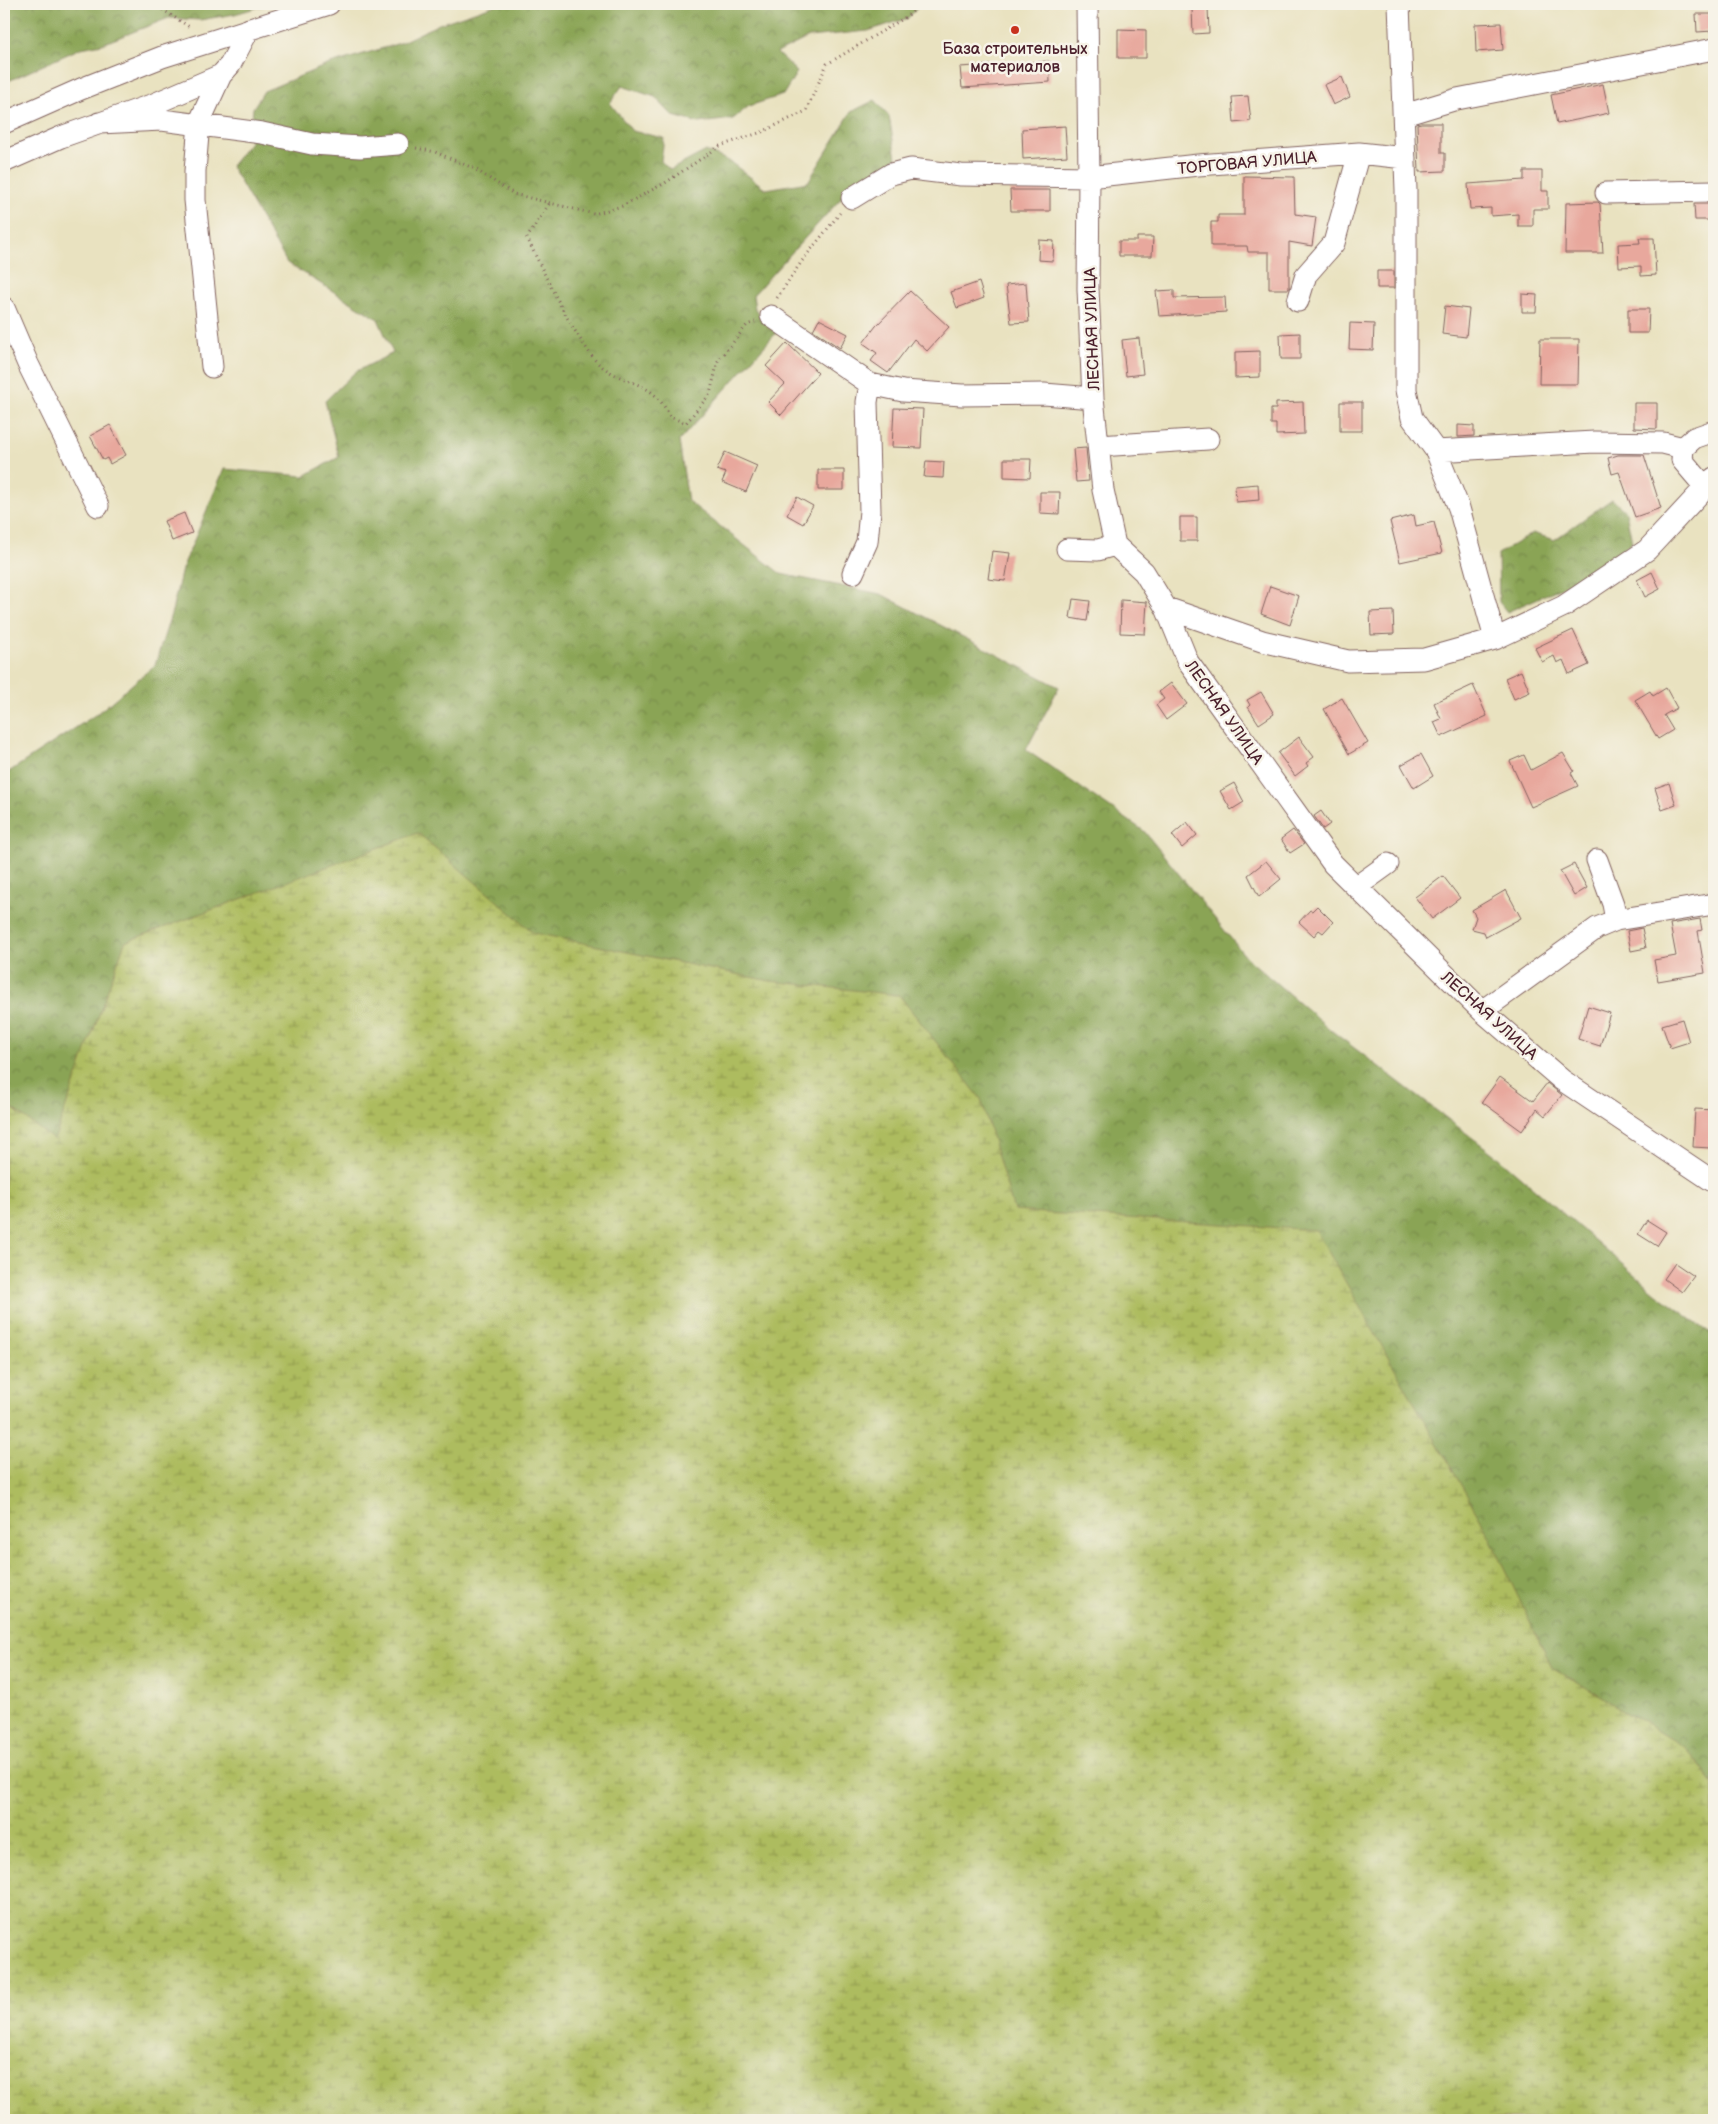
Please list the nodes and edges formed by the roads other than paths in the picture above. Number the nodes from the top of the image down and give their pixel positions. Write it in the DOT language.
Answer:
graph roads {
  1 [pos="329,4"];
  2 [pos="1087,4"];
  3 [pos="1398,4"];
  4 [pos="249,29"];
  5 [pos="1714,49"];
  6 [pos="221,75"];
  7 [pos="1404,115"];
  8 [pos="4,123"];
  9 [pos="99,123"];
  10 [pos="199,123"];
  11 [pos="398,144"];
  12 [pos="1359,153"];
  13 [pos="1406,158"];
  14 [pos="4,162"];
  15 [pos="1089,177"];
  16 [pos="1714,190"];
  17 [pos="1606,193"];
  18 [pos="852,198"];
  19 [pos="1298,301"];
  20 [pos="4,308"];
  21 [pos="772,316"];
  22 [pos="212,367"];
  23 [pos="870,384"];
  24 [pos="1093,398"];
  25 [pos="1714,431"];
  26 [pos="1208,439"];
  27 [pos="1099,446"];
  28 [pos="1683,448"];
  29 [pos="1436,451"];
  30 [pos="1710,482"];
  31 [pos="98,506"];
  32 [pos="1115,545"];
  33 [pos="1068,549"];
  34 [pos="853,573"];
  35 [pos="1166,608"];
  36 [pos="1495,638"];
  37 [pos="1597,860"];
  38 [pos="1388,864"];
  39 [pos="1356,887"];
  40 [pos="1714,904"];
  41 [pos="1616,920"];
  42 [pos="1482,1011"];
  43 [pos="1714,1182"];
  1 -- 4 [label="street"];
  2 -- 15 [label="street, ЛЕСНАЯ УЛИЦА"];
  3 -- 7 [label="street"];
  4 -- 6 [label="street"];
  4 -- 8 [label="street"];
  5 -- 7 [label="street"];
  6 -- 9 [label="street"];
  6 -- 10 [label="street"];
  7 -- 13 [label="street"];
  9 -- 10 [label="street"];
  9 -- 14 [label="street"];
  10 -- 11 [label="street"];
  10 -- 22 [label="street"];
  12 -- 13 [label="street, ТОРГОВАЯ УЛИЦА"];
  12 -- 15 [label="street, ТОРГОВАЯ УЛИЦА"];
  12 -- 19 [label="street"];
  13 -- 29 [label="street"];
  15 -- 18 [label="street, ТОРГОВАЯ УЛИЦА"];
  15 -- 24 [label="street, ЛЕСНАЯ УЛИЦА"];
  16 -- 17 [label="street"];
  20 -- 31 [label="street"];
  21 -- 23 [label="street"];
  23 -- 24 [label="street"];
  23 -- 34 [label="street"];
  24 -- 27 [label="street, ЛЕСНАЯ УЛИЦА"];
  25 -- 28 [label="street"];
  26 -- 27 [label="street"];
  27 -- 32 [label="street, ЛЕСНАЯ УЛИЦА"];
  28 -- 29 [label="street"];
  28 -- 30 [label="street"];
  29 -- 36 [label="street"];
  30 -- 36 [label="street"];
  32 -- 33 [label="street"];
  32 -- 35 [label="street, ЛЕСНАЯ УЛИЦА"];
  35 -- 36 [label="street"];
  35 -- 39 [label="street, ЛЕСНАЯ УЛИЦА"];
  37 -- 41 [label="street"];
  38 -- 39 [label="street"];
  39 -- 42 [label="street, ЛЕСНАЯ УЛИЦА"];
  40 -- 41 [label="street"];
  41 -- 42 [label="street"];
  42 -- 43 [label="street, ЛЕСНАЯ УЛИЦА"];
}
